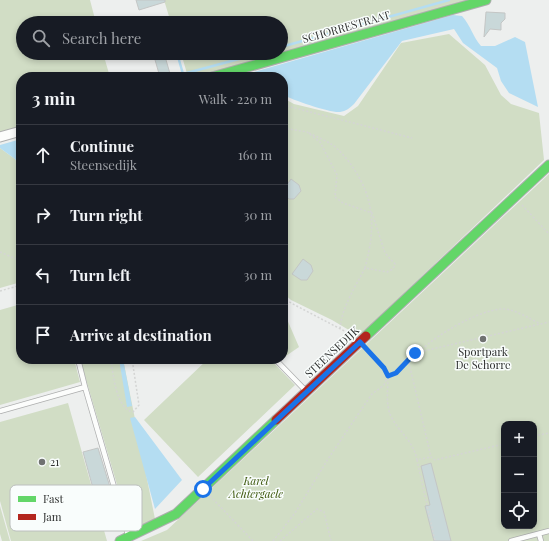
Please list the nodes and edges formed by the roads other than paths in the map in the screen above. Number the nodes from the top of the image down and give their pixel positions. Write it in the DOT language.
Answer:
graph roads {
  1 [pos="486,0"];
  2 [pos="288,56"];
  3 [pos="272,60"];
  4 [pos="230,72"];
  5 [pos="16,132"];
  6 [pos="0,137"];
  7 [pos="549,165"];
  8 [pos="79,364"];
  9 [pos="281,364"];
  10 [pos="85,387"];
  11 [pos="307,392"];
  12 [pos="0,411"];
  13 [pos="113,485"];
  14 [pos="142,530"];
  15 [pos="127,531"];
  16 [pos="139,531"];
  17 [pos="549,532"];
  18 [pos="539,534"];
  19 [pos="128,536"];
  20 [pos="120,541"];
  21 [pos="511,541"];
  22 [pos="541,541"];
  1 -- 2 [label="street, SCHORRESTRAAT"];
  3 -- 4 [label="street, SCHORRESTRAAT"];
  5 -- 6 [label="street"];
  7 -- 11 [label="street, STEENSEDIJK"];
  8 -- 10 [label="lane"];
  9 -- 11 [label="lane"];
  10 -- 12 [label="lane"];
  10 -- 13 [label="lane"];
  11 -- 14 [label="street, STEENSEDIJK"];
  15 -- 19 [label="lane"];
  16 -- 19 [label="street, STEENSEDIJK"];
  17 -- 18 [label="lane"];
  18 -- 21 [label="lane"];
  18 -- 22 [label="lane"];
  19 -- 20 [label="street, STEENSEDIJK"];
}
